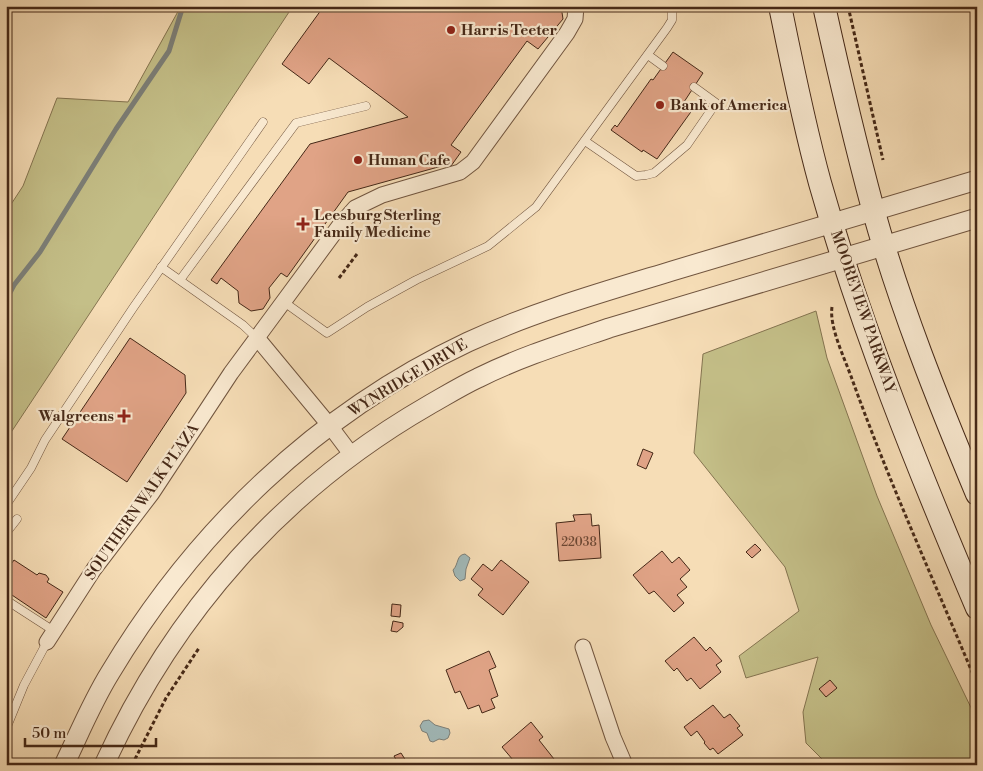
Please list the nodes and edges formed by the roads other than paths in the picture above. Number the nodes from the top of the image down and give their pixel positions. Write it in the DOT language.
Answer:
graph roads {
  1 [pos="576,6"];
  2 [pos="672,6"];
  3 [pos="780,6"];
  4 [pos="824,6"];
  5 [pos="648,55"];
  6 [pos="663,66"];
  7 [pos="694,87"];
  8 [pos="366,106"];
  9 [pos="263,122"];
  10 [pos="585,141"];
  11 [pos="977,180"];
  12 [pos="874,211"];
  13 [pos="977,218"];
  14 [pos="833,222"];
  15 [pos="885,246"];
  16 [pos="844,259"];
  17 [pos="161,267"];
  18 [pos="180,280"];
  19 [pos="284,302"];
  20 [pos="258,339"];
  21 [pos="330,426"];
  22 [pos="351,454"];
  23 [pos="977,494"];
  24 [pos="6,504"];
  25 [pos="17,518"];
  26 [pos="6,533"];
  27 [pos="6,600"];
  28 [pos="977,608"];
  29 [pos="51,636"];
  30 [pos="583,647"];
  31 [pos="6,729"];
  32 [pos="64,765"];
  33 [pos="104,765"];
  34 [pos="625,765"];
  1 -- 19 [label="street, SOUTHERN WALK PLAZA"];
  2 -- 5 [label="lane"];
  3 -- 14 [label="main road, MOOREVIEW PARKWAY"];
  4 -- 12 [label="main road"];
  5 -- 6 [label="lane"];
  5 -- 10 [label="lane"];
  7 -- 10 [label="lane"];
  8 -- 18 [label="lane"];
  9 -- 17 [label="lane"];
  10 -- 19 [label="lane"];
  11 -- 12 [label="street, WYNRIDGE DRIVE"];
  12 -- 14 [label="street, WYNRIDGE DRIVE"];
  12 -- 15 [label="main road"];
  13 -- 15 [label="street"];
  14 -- 16 [label="main road, MOOREVIEW PARKWAY"];
  14 -- 21 [label="street, WYNRIDGE DRIVE"];
  15 -- 16 [label="street"];
  15 -- 23 [label="main road"];
  16 -- 22 [label="street"];
  16 -- 28 [label="main road, MOOREVIEW PARKWAY"];
  17 -- 18 [label="lane"];
  17 -- 24 [label="lane"];
  18 -- 20 [label="lane"];
  19 -- 20 [label="street, SOUTHERN WALK PLAZA"];
  20 -- 21 [label="street"];
  20 -- 29 [label="street, SOUTHERN WALK PLAZA"];
  21 -- 22 [label="street"];
  21 -- 32 [label="street, WYNRIDGE DRIVE"];
  22 -- 33 [label="street"];
  25 -- 26 [label="lane"];
  27 -- 29 [label="lane"];
  29 -- 31 [label="lane"];
  30 -- 34 [label="street"];
}
